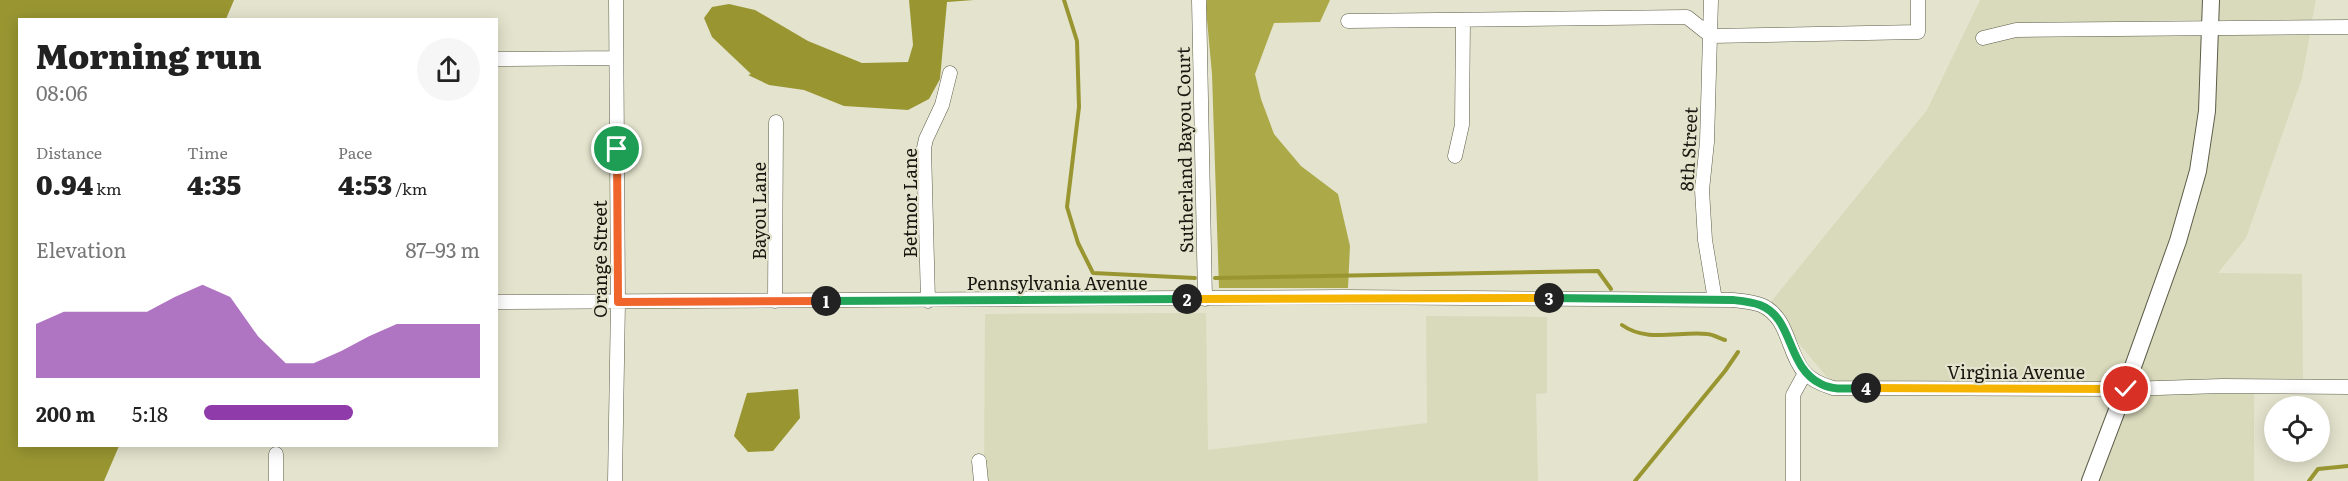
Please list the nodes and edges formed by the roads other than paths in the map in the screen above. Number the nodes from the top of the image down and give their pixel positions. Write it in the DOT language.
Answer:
graph roads {
  1 [pos="616,0"];
  2 [pos="1198,0"];
  3 [pos="1711,0"];
  4 [pos="1918,0"];
  5 [pos="2211,0"];
  6 [pos="1348,21"];
  7 [pos="1462,21"];
  8 [pos="2212,27"];
  9 [pos="2348,27"];
  10 [pos="1711,36"];
  11 [pos="1983,38"];
  12 [pos="615,57"];
  13 [pos="498,58"];
  14 [pos="950,73"];
  15 [pos="776,122"];
  16 [pos="1455,156"];
  17 [pos="1205,298"];
  18 [pos="1715,300"];
  19 [pos="775,301"];
  20 [pos="928,301"];
  21 [pos="498,302"];
  22 [pos="618,302"];
  23 [pos="1804,373"];
  24 [pos="2348,387"];
  25 [pos="2126,389"];
  26 [pos="276,454"];
  27 [pos="979,461"];
  28 [pos="276,481"];
  29 [pos="615,481"];
  30 [pos="981,481"];
  31 [pos="1793,481"];
  32 [pos="2090,481"];
  1 -- 12 [label="street, Orange Street"];
  2 -- 17 [label="street, Sutherland Bayou Court"];
  3 -- 10 [label="street, 8th Street"];
  4 -- 10 [label="street"];
  5 -- 8 [label="main road"];
  6 -- 7 [label="street"];
  7 -- 10 [label="street"];
  7 -- 16 [label="street"];
  8 -- 9 [label="street"];
  8 -- 11 [label="street"];
  8 -- 25 [label="main road"];
  10 -- 18 [label="street, 8th Street"];
  12 -- 13 [label="street"];
  12 -- 22 [label="street, Orange Street"];
  14 -- 20 [label="street, Betmor Lane"];
  15 -- 19 [label="street, Bayou Lane"];
  17 -- 18 [label="street, Pennsylvania Avenue"];
  17 -- 20 [label="street, Pennsylvania Avenue"];
  18 -- 23 [label="street, Pennsylvania Avenue"];
  19 -- 20 [label="street, Pennsylvania Avenue"];
  19 -- 22 [label="street, Pennsylvania Avenue"];
  21 -- 22 [label="street, Pennsylvania Avenue"];
  22 -- 29 [label="street, Orange Street"];
  23 -- 25 [label="street, Virginia Avenue"];
  23 -- 31 [label="street"];
  24 -- 25 [label="street, Virginia Avenue"];
  25 -- 32 [label="main road"];
  26 -- 28 [label="street"];
  27 -- 30 [label="street"];
}
